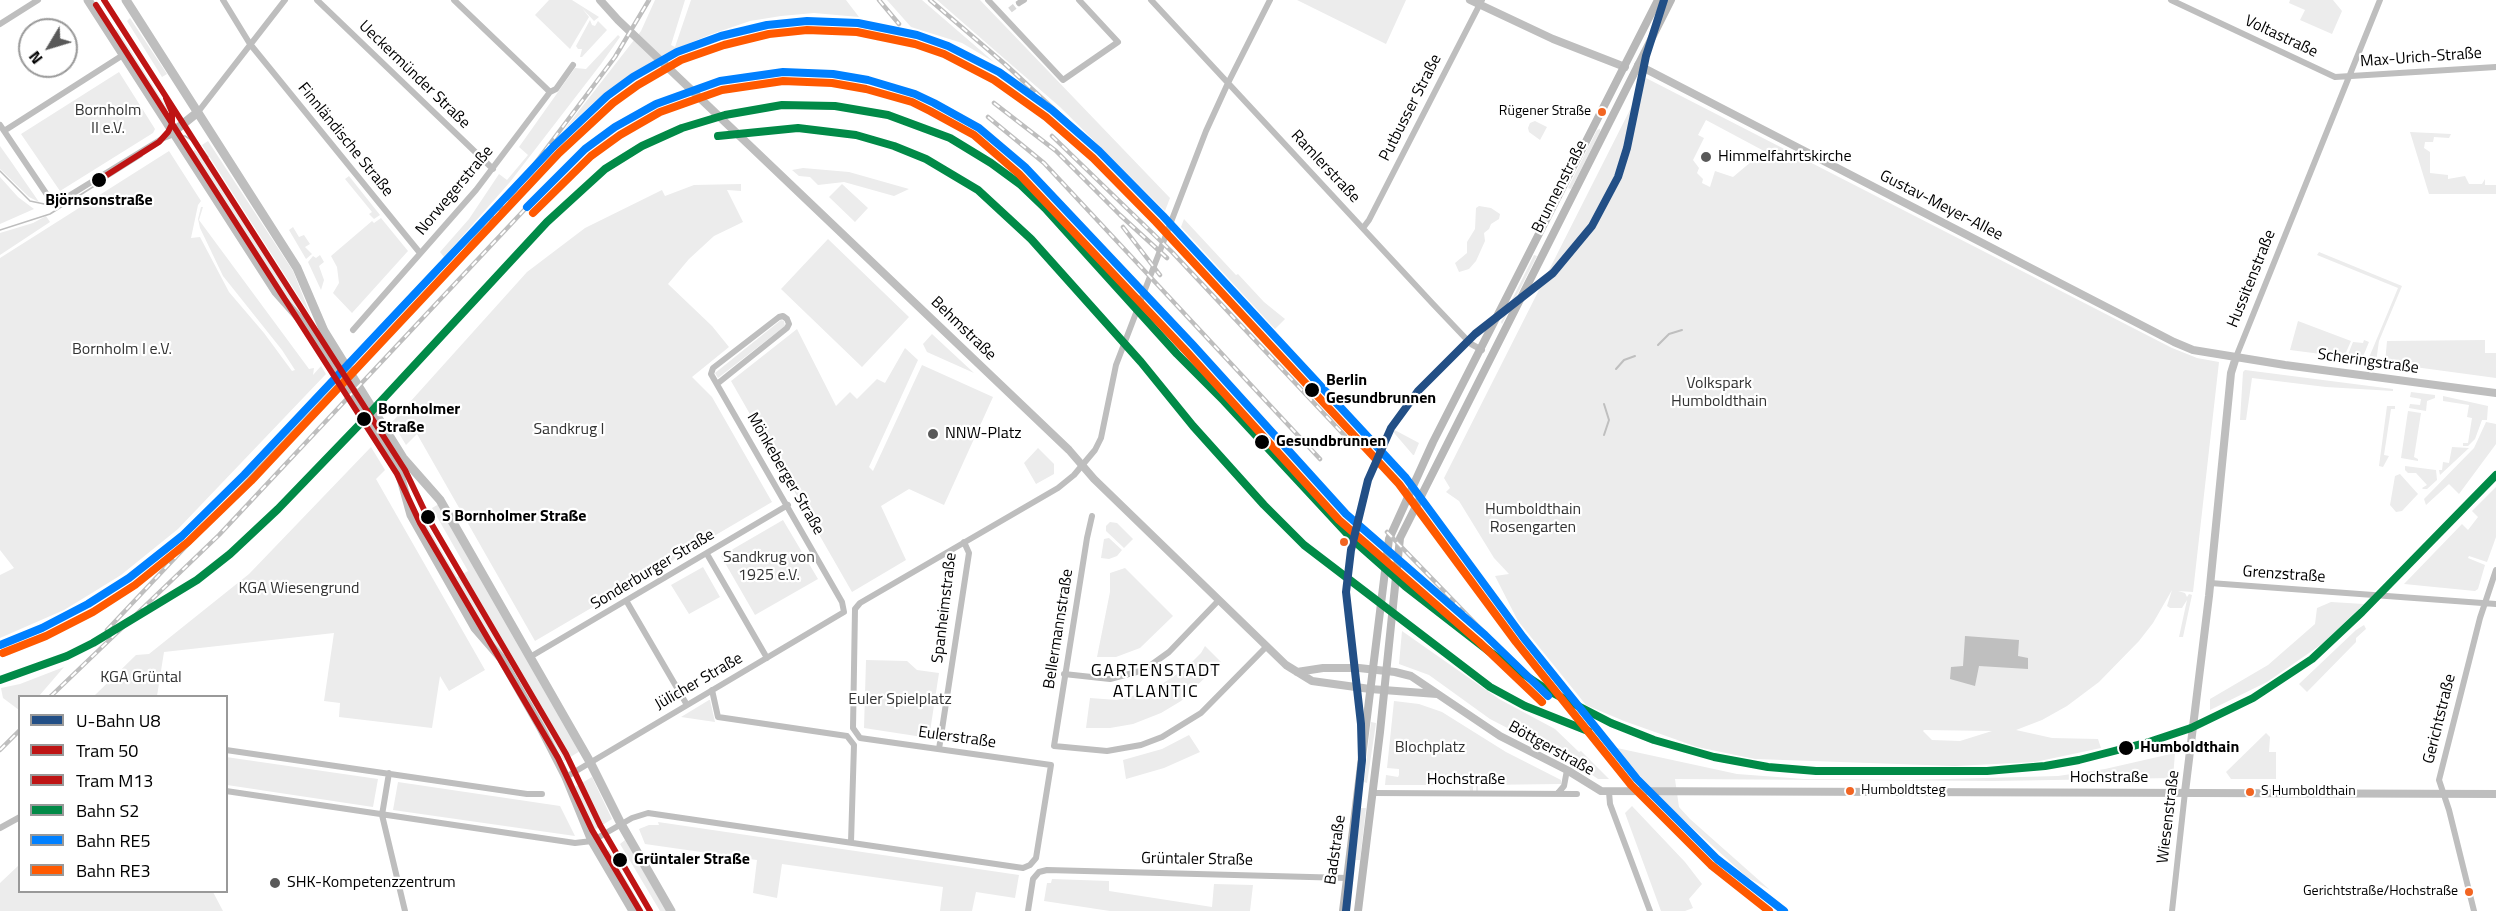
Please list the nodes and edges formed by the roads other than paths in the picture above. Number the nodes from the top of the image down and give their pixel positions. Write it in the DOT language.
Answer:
graph roads {
  1 [pos="38,0"];
  2 [pos="88,0"];
  3 [pos="126,0"];
  4 [pos="223,0"];
  5 [pos="285,0"];
  6 [pos="317,0"];
  7 [pos="454,0"];
  8 [pos="592,0"];
  9 [pos="600,0"];
  10 [pos="988,0"];
  11 [pos="1079,0"];
  12 [pos="1151,0"];
  13 [pos="1270,0"];
  14 [pos="1470,0"];
  15 [pos="1658,0"];
  16 [pos="1671,0"];
  17 [pos="2171,0"];
  18 [pos="2380,0"];
  19 [pos="1481,2"];
  20 [pos="2181,2"];
  21 [pos="607,9"];
  22 [pos="1010,10"];
  23 [pos="1002,15"];
  24 [pos="0,24"];
  25 [pos="250,44"];
  26 [pos="123,56"];
  27 [pos="573,65"];
  28 [pos="1638,65"];
  29 [pos="1625,67"];
  30 [pos="2496,67"];
  31 [pos="2348,76"];
  32 [pos="1228,83"];
  33 [pos="550,92"];
  34 [pos="198,112"];
  35 [pos="2,128"];
  36 [pos="172,132"];
  37 [pos="493,169"];
  38 [pos="1363,228"];
  39 [pos="420,253"];
  40 [pos="1494,325"];
  41 [pos="353,330"];
  42 [pos="1503,330"];
  43 [pos="320,333"];
  44 [pos="1482,350"];
  45 [pos="1491,354"];
  46 [pos="2236,357"];
  47 [pos="717,384"];
  48 [pos="2496,393"];
  49 [pos="1082,466"];
  50 [pos="788,506"];
  51 [pos="1092,516"];
  52 [pos="1400,538"];
  53 [pos="1389,539"];
  54 [pos="964,542"];
  55 [pos="707,555"];
  56 [pos="2496,570"];
  57 [pos="2210,583"];
  58 [pos="1219,600"];
  59 [pos="627,602"];
  60 [pos="2485,604"];
  61 [pos="2496,604"];
  62 [pos="844,609"];
  63 [pos="1267,646"];
  64 [pos="530,657"];
  65 [pos="767,658"];
  66 [pos="1372,669"];
  67 [pos="1386,671"];
  68 [pos="1297,672"];
  69 [pos="1064,674"];
  70 [pos="1370,689"];
  71 [pos="712,690"];
  72 [pos="1384,690"];
  73 [pos="1437,694"];
  74 [pos="687,705"];
  75 [pos="939,749"];
  76 [pos="228,750"];
  77 [pos="590,762"];
  78 [pos="1567,770"];
  79 [pos="389,773"];
  80 [pos="566,777"];
  81 [pos="228,791"];
  82 [pos="1359,792"];
  83 [pos="1609,792"];
  84 [pos="2185,792"];
  85 [pos="1373,793"];
  86 [pos="1558,793"];
  87 [pos="542,794"];
  88 [pos="1577,794"];
  89 [pos="2443,794"];
  90 [pos="2496,794"];
  91 [pos="382,814"];
  92 [pos="18,818"];
  93 [pos="621,824"];
  94 [pos="0,828"];
  95 [pos="592,841"];
  96 [pos="851,842"];
  97 [pos="1347,878"];
  98 [pos="405,911"];
  99 [pos="633,911"];
  100 [pos="671,911"];
  101 [pos="1028,911"];
  102 [pos="1343,911"];
  103 [pos="1358,911"];
  104 [pos="1650,911"];
  105 [pos="2172,911"];
  106 [pos="2474,911"];
  1 -- 24 [label="street"];
  2 -- 26 [label="main road"];
  3 -- 34 [label="main road"];
  4 -- 25 [label="street, Finnländische Straße"];
  5 -- 25 [label="street"];
  6 -- 37 [label="street, Ueckermünder Straße"];
  7 -- 33 [label="street"];
  8 -- 21 [label="street, Behmstraße"];
  9 -- 21 [label="street, Behmstraße"];
  10 -- 23 [label="street"];
  11 -- 23 [label="street"];
  12 -- 32 [label="street, Ramlerstraße"];
  13 -- 32 [label="street"];
  14 -- 19 [label="street"];
  15 -- 29 [label="main road, Brunnenstraße"];
  16 -- 28 [label="main road, Brunnenstraße"];
  17 -- 20 [label="street, Voltastraße"];
  18 -- 31 [label="street, Hussitenstraße"];
  19 -- 29 [label="street"];
  19 -- 38 [label="street, Putbusser Straße"];
  20 -- 31 [label="street, Voltastraße"];
  21 -- 49 [label="street, Behmstraße"];
  22 -- 23 [label="street"];
  25 -- 34 [label="street"];
  25 -- 39 [label="street, Finnländische Straße"];
  26 -- 35 [label="street"];
  26 -- 36 [label="main road"];
  27 -- 33 [label="street, Norwegerstraße"];
  28 -- 29 [label="main road"];
  28 -- 42 [label="main road, Brunnenstraße"];
  28 -- 46 [label="street, Gustav-Meyer-Allee"];
  29 -- 40 [label="main road, Brunnenstraße"];
  30 -- 31 [label="street, Max-Urich-Straße"];
  31 -- 46 [label="street, Hussitenstraße"];
  32 -- 38 [label="street, Ramlerstraße"];
  32 -- 49 [label="street"];
  33 -- 37 [label="street, Norwegerstraße"];
  34 -- 36 [label="main road"];
  34 -- 43 [label="main road"];
  35 -- 36 [label="street"];
  36 -- 43 [label="main road"];
  37 -- 39 [label="street, Norwegerstraße"];
  38 -- 44 [label="street, Ramlerstraße"];
  39 -- 41 [label="street, Norwegerstraße"];
  40 -- 42 [label="main road"];
  40 -- 44 [label="main road, Brunnenstraße"];
  42 -- 45 [label="main road, Brunnenstraße"];
  43 -- 64 [label="main road"];
  43 -- 80 [label="main road"];
  44 -- 45 [label="main road"];
  44 -- 53 [label="main road, Brunnenstraße"];
  45 -- 52 [label="main road, Brunnenstraße"];
  46 -- 48 [label="street, Scheringstraße"];
  46 -- 57 [label="street, Hussitenstraße"];
  47 -- 47 [label="street"];
  47 -- 50 [label="street, Mönkeberger Straße"];
  49 -- 54 [label="street"];
  49 -- 58 [label="street, Behmstraße"];
  50 -- 55 [label="street, Sonderburger Straße"];
  50 -- 62 [label="street, Mönkeberger Straße"];
  51 -- 69 [label="street, Bellermannstraße"];
  52 -- 67 [label="main road, Badstraße"];
  53 -- 66 [label="main road, Badstraße"];
  54 -- 75 [label="street, Spanheimstraße"];
  54 -- 75 [label="street, Eulerstraße"];
  55 -- 59 [label="street, Sonderburger Straße"];
  55 -- 65 [label="street"];
  56 -- 60 [label="street, Gerichtstraße"];
  57 -- 60 [label="street, Grenzstraße"];
  57 -- 84 [label="street, Wiesenstraße"];
  58 -- 63 [label="street, Behmstraße"];
  58 -- 69 [label="street"];
  59 -- 64 [label="street, Sonderburger Straße"];
  59 -- 74 [label="street"];
  60 -- 61 [label="street"];
  60 -- 89 [label="street, Gerichtstraße"];
  62 -- 65 [label="street, Jülicher Straße"];
  63 -- 68 [label="street, Behmstraße"];
  63 -- 69 [label="street, Bellermannstraße"];
  64 -- 77 [label="main road"];
  65 -- 71 [label="street, Jülicher Straße"];
  66 -- 67 [label="street, Böttgerstraße"];
  66 -- 68 [label="street"];
  66 -- 70 [label="main road, Badstraße"];
  67 -- 72 [label="main road, Badstraße"];
  67 -- 73 [label="street, Böttgerstraße"];
  68 -- 70 [label="street, Behmstraße"];
  70 -- 72 [label="street, Behmstraße"];
  70 -- 82 [label="main road, Badstraße"];
  71 -- 74 [label="street, Jülicher Straße"];
  71 -- 96 [label="street"];
  72 -- 73 [label="street, Böttgerstraße"];
  72 -- 85 [label="main road, Badstraße"];
  73 -- 78 [label="street, Böttgerstraße"];
  74 -- 77 [label="street, Jülicher Straße"];
  75 -- 96 [label="street, Eulerstraße"];
  76 -- 79 [label="street"];
  77 -- 80 [label="street, Jülicher Straße"];
  77 -- 93 [label="main road"];
  78 -- 83 [label="street, Böttgerstraße"];
  78 -- 86 [label="street"];
  79 -- 87 [label="street"];
  79 -- 91 [label="street"];
  80 -- 95 [label="main road"];
  81 -- 91 [label="street"];
  82 -- 85 [label="main road"];
  82 -- 97 [label="main road, Badstraße"];
  83 -- 84 [label="street, Hochstraße"];
  83 -- 104 [label="street, Böttgerstraße"];
  84 -- 89 [label="street, Hochstraße"];
  84 -- 105 [label="street, Wiesenstraße"];
  85 -- 86 [label="street, Hochstraße"];
  85 -- 103 [label="main road, Badstraße"];
  86 -- 88 [label="street, Hochstraße"];
  89 -- 90 [label="street, Hochstraße"];
  89 -- 106 [label="street, Gerichtstraße"];
  91 -- 95 [label="street"];
  91 -- 98 [label="street"];
  92 -- 94 [label="street"];
  93 -- 95 [label="street"];
  93 -- 96 [label="street"];
  93 -- 100 [label="main road"];
  95 -- 99 [label="main road"];
  97 -- 101 [label="street, Grüntaler Straße"];
  97 -- 102 [label="main road, Badstraße"];
}
